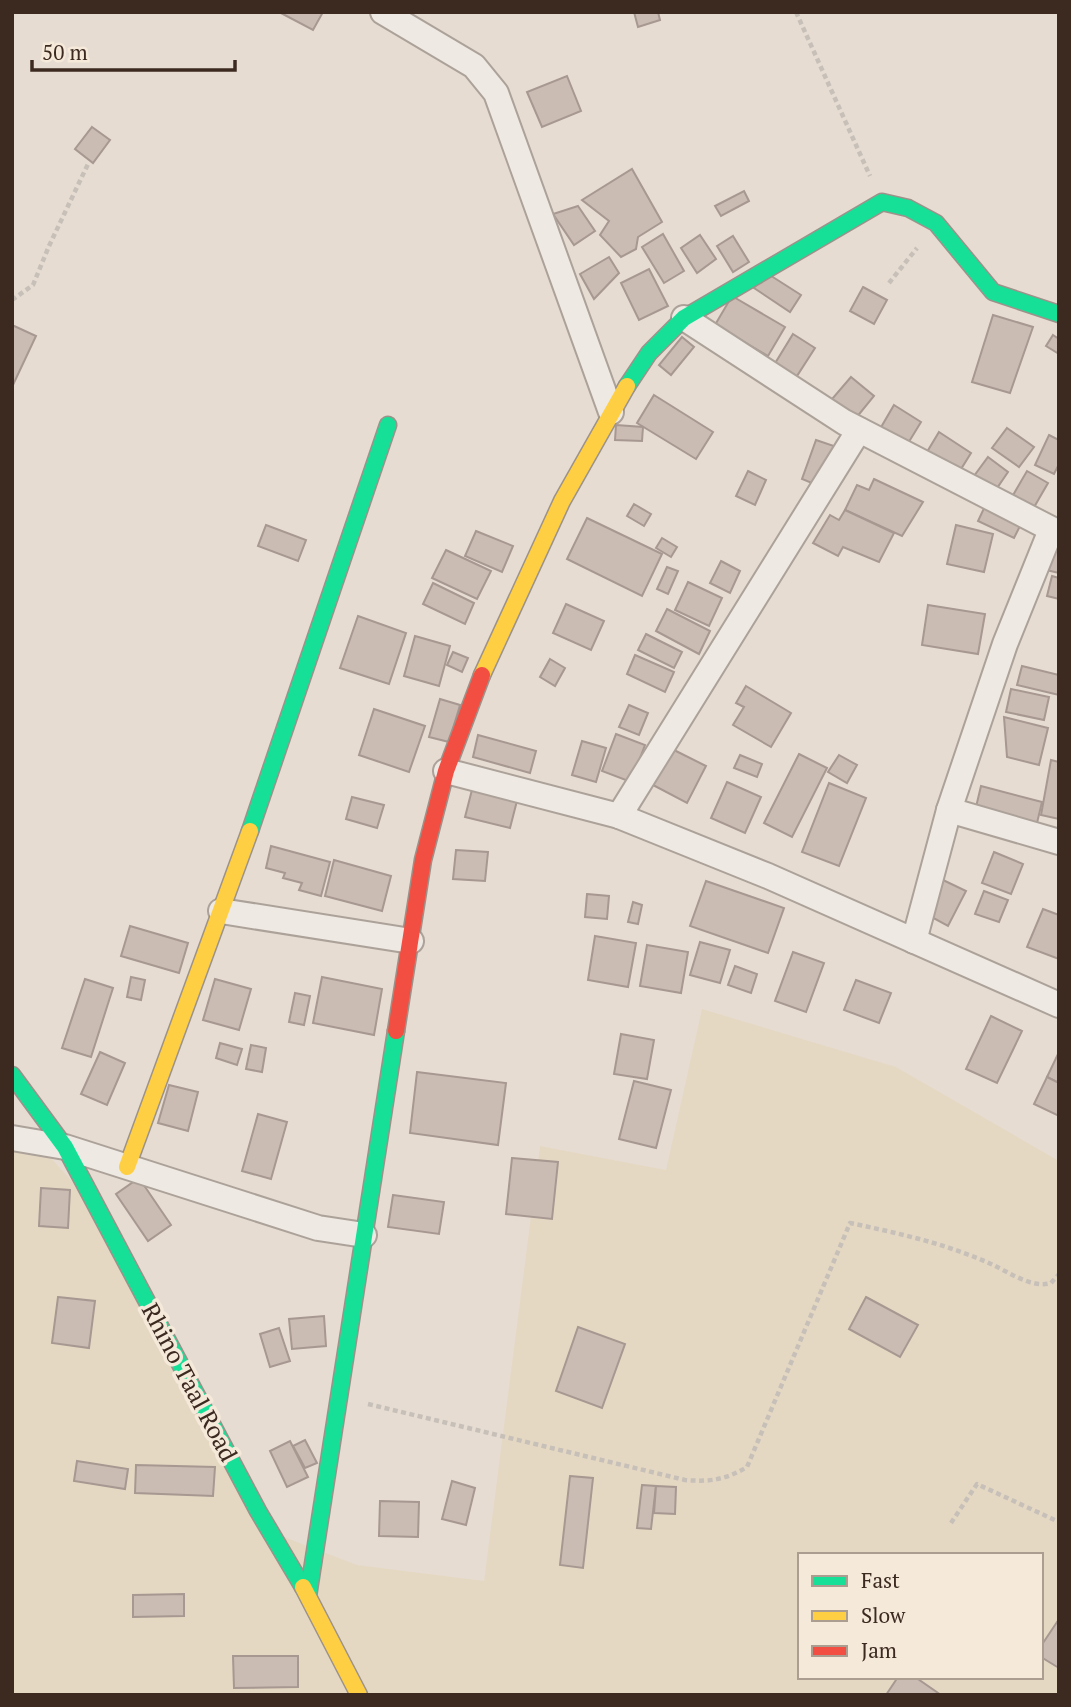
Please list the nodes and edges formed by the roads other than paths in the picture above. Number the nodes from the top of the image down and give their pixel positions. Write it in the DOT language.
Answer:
graph roads {
  1 [pos="383,12"];
  2 [pos="1059,314"];
  3 [pos="684,318"];
  4 [pos="611,412"];
  5 [pos="388,425"];
  6 [pos="859,430"];
  7 [pos="1055,532"];
  8 [pos="446,771"];
  9 [pos="949,810"];
  10 [pos="619,816"];
  11 [pos="1059,842"];
  12 [pos="222,911"];
  13 [pos="914,941"];
  14 [pos="411,942"];
  15 [pos="1059,1005"];
  16 [pos="12,1075"];
  17 [pos="12,1139"];
  18 [pos="65,1147"];
  19 [pos="127,1167"];
  20 [pos="364,1235"];
  21 [pos="308,1596"];
  22 [pos="359,1695"];
  1 -- 4 [label="street"];
  2 -- 3 [label="street"];
  3 -- 4 [label="street"];
  3 -- 6 [label="street"];
  4 -- 8 [label="street"];
  5 -- 12 [label="street"];
  6 -- 7 [label="street"];
  6 -- 10 [label="street"];
  7 -- 9 [label="street"];
  8 -- 10 [label="street"];
  8 -- 14 [label="street"];
  9 -- 11 [label="street"];
  9 -- 13 [label="street"];
  10 -- 13 [label="street"];
  12 -- 14 [label="street"];
  12 -- 19 [label="street"];
  13 -- 15 [label="street"];
  14 -- 20 [label="street"];
  16 -- 18 [label="street, Rhino Taal Road"];
  17 -- 18 [label="street"];
  18 -- 19 [label="street"];
  18 -- 21 [label="street, Rhino Taal Road"];
  19 -- 20 [label="street"];
  20 -- 21 [label="street"];
  21 -- 22 [label="street, Rhino Taal Road"];
}
